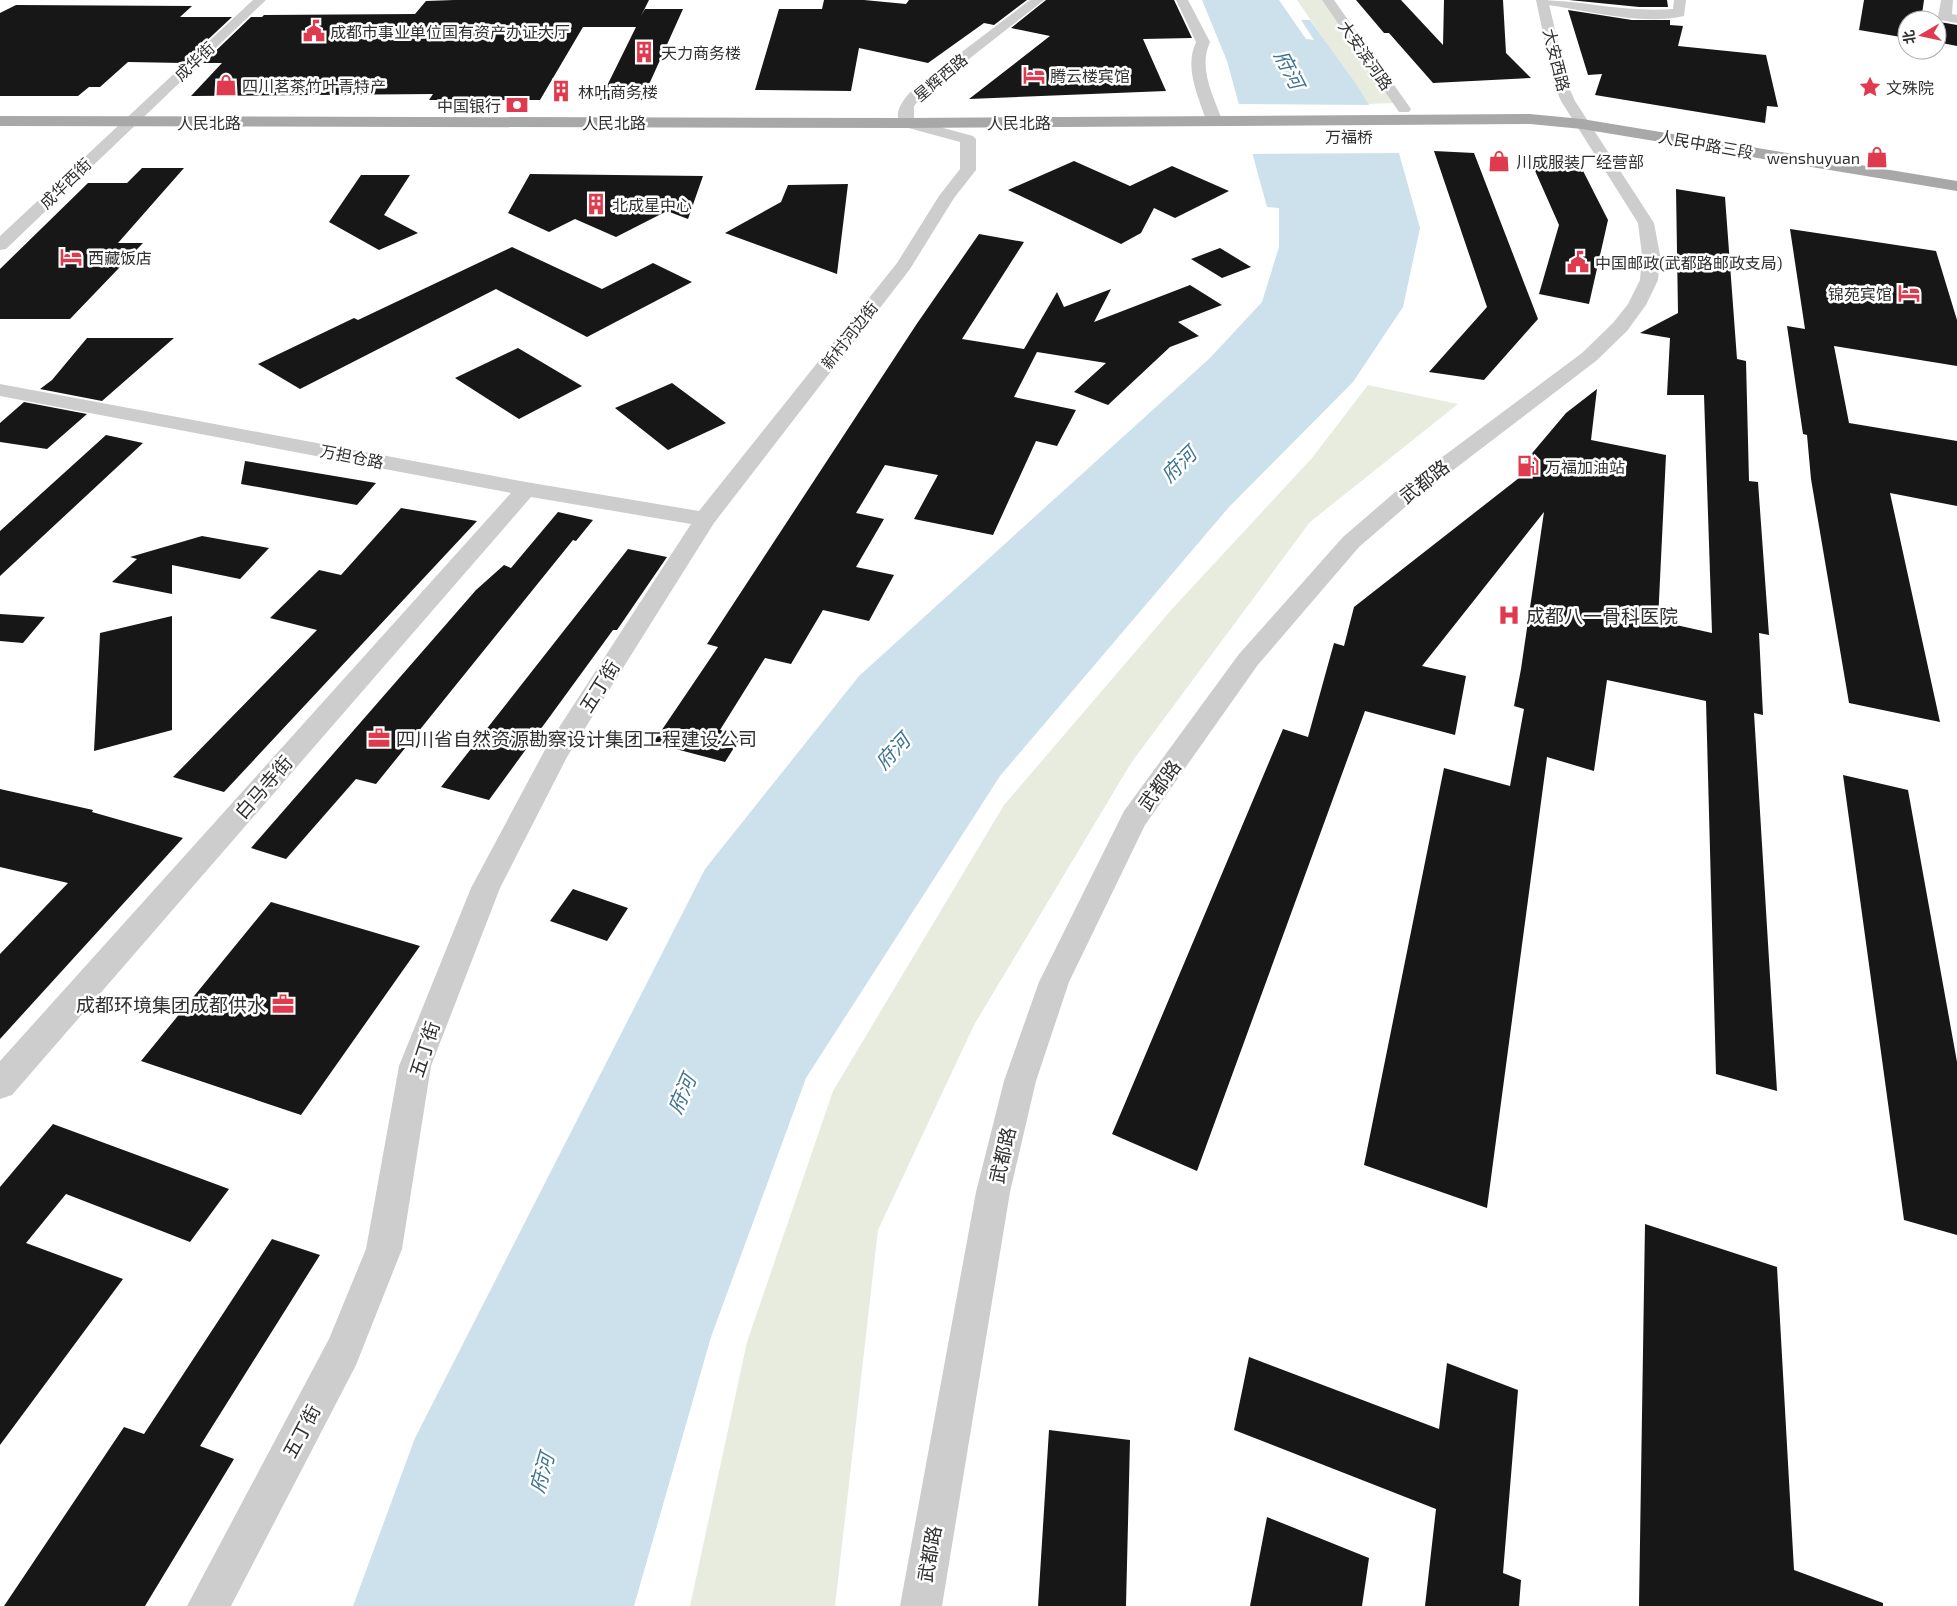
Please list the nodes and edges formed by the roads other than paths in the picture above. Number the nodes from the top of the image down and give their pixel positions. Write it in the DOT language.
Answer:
graph roads {
  1 [pos="260,0"];
  2 [pos="1038,0"];
  3 [pos="1182,0"];
  4 [pos="1328,0"];
  5 [pos="1542,0"];
  6 [pos="1680,0"];
  7 [pos="1947,0"];
  8 [pos="1957,19"];
  9 [pos="1404,109"];
  10 [pos="1484,119"];
  11 [pos="1221,120"];
  12 [pos="0,121"];
  13 [pos="906,122"];
  14 [pos="131,130"];
  15 [pos="1266,136"];
  16 [pos="1122,137"];
  17 [pos="94,138"];
  18 [pos="113,138"];
  19 [pos="1592,138"];
  20 [pos="910,139"];
  21 [pos="968,139"];
  22 [pos="987,139"];
  23 [pos="1957,186"];
  24 [pos="0,245"];
  25 [pos="0,390"];
  26 [pos="526,489"];
  27 [pos="705,519"];
  28 [pos="0,1084"];
  29 [pos="208,1606"];
  30 [pos="921,1606"];
  1 -- 14 [label="street, 成华街"];
  2 -- 13 [label="street, 星辉西路"];
  3 -- 11 [label="street"];
  4 -- 9 [label="street, 大安滨河路"];
  5 -- 6 [label="street"];
  5 -- 19 [label="street, 大安西路"];
  7 -- 8 [label="street"];
  10 -- 11 [label="main road, 万福桥"];
  10 -- 19 [label="main road, 人民中路三段"];
  11 -- 13 [label="main road, 人民北路"];
  12 -- 14 [label="main road, 人民北路"];
  13 -- 14 [label="main road, 人民北路"];
  13 -- 21 [label="street, 星辉西路"];
  14 -- 18 [label="street, 成华西街"];
  15 -- 16 [label="main road"];
  17 -- 18 [label="main road"];
  18 -- 24 [label="street, 成华西街"];
  19 -- 23 [label="main road, 人民中路三段"];
  19 -- 30 [label="street, 武都路"];
  20 -- 21 [label="main road, 人民北路"];
  21 -- 22 [label="main road, 人民北路"];
  21 -- 27 [label="street, 新村河边街"];
  25 -- 26 [label="street, 万担仓路"];
  26 -- 27 [label="street, 万担仓路"];
  26 -- 28 [label="street, 白马寺街"];
  27 -- 29 [label="street, 五丁街"];
}
